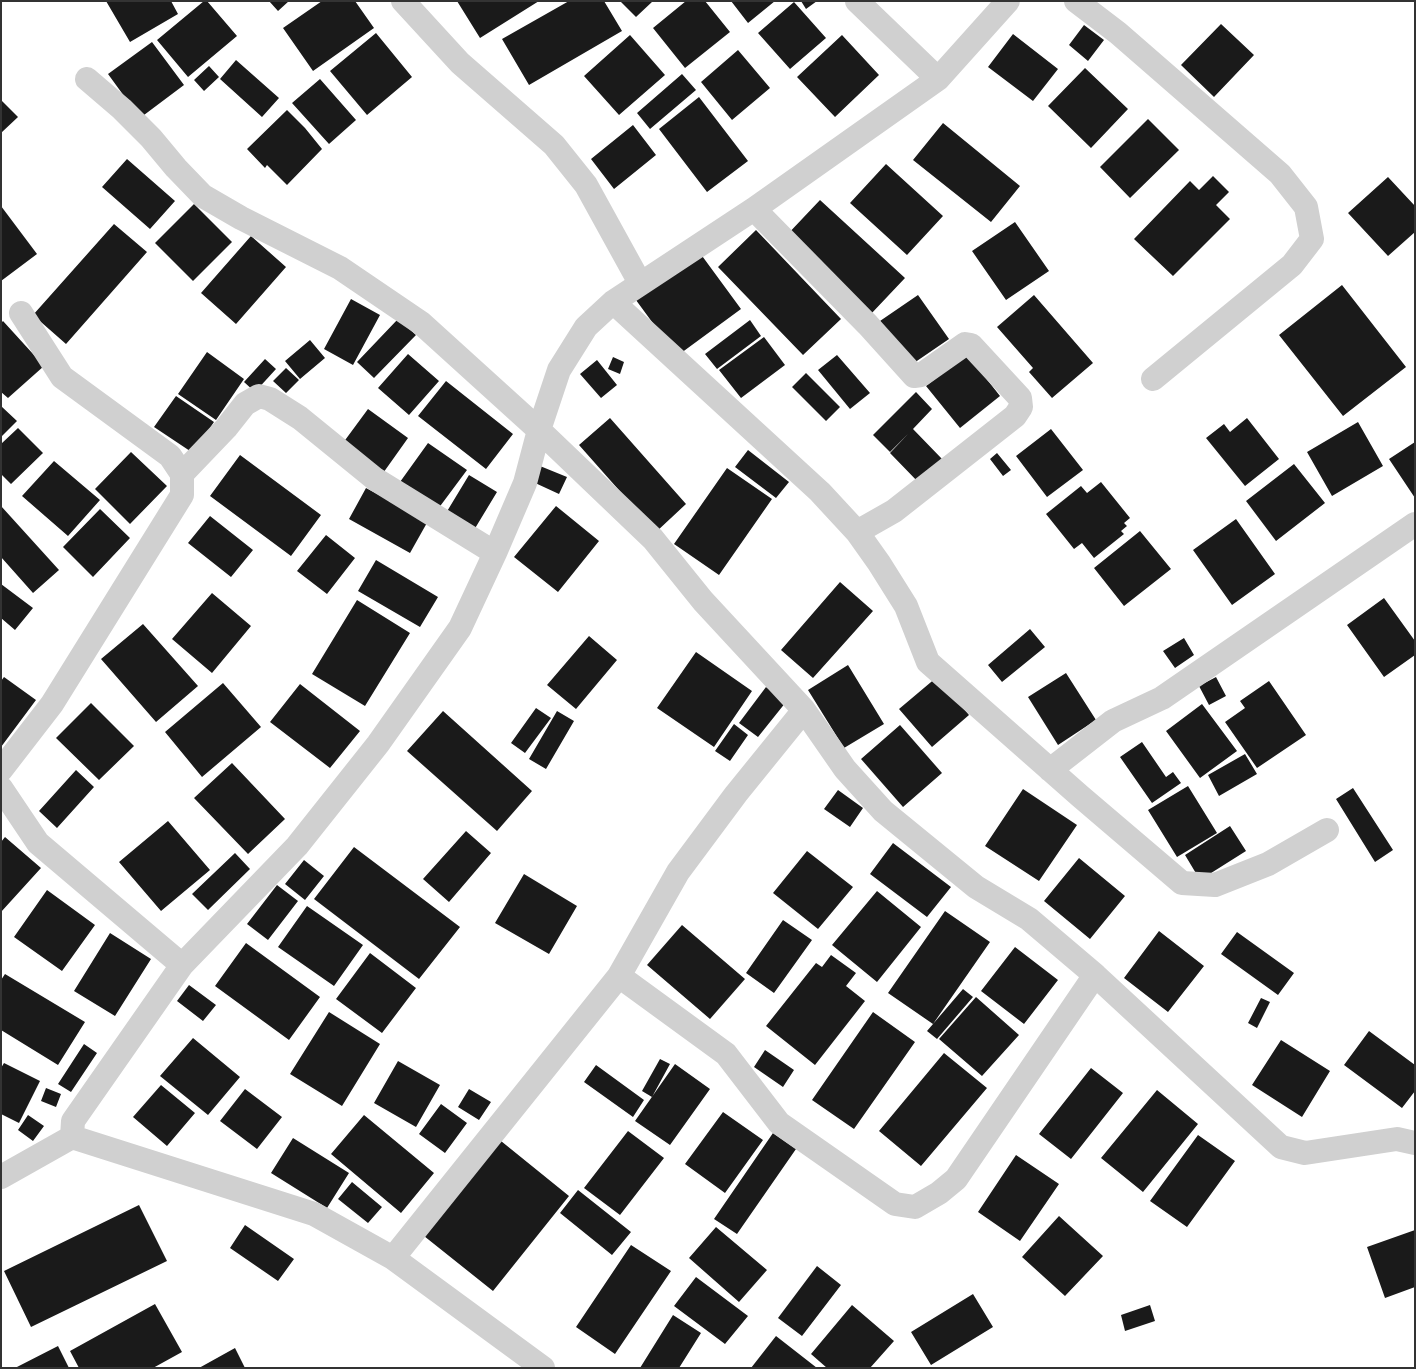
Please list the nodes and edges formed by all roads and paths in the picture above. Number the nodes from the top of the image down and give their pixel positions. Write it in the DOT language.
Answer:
graph roads {
  1 [pos="404,1"];
  2 [pos="857,1"];
  3 [pos="1008,1"];
  4 [pos="1076,1"];
  5 [pos="87,79"];
  6 [pos="938,79"];
  7 [pos="754,210"];
  8 [pos="640,283"];
  9 [pos="613,302"];
  10 [pos="21,314"];
  11 [pos="1154,380"];
  12 [pos="539,430"];
  13 [pos="182,474"];
  14 [pos="1415,524"];
  15 [pos="857,532"];
  16 [pos="495,552"];
  17 [pos="804,710"];
  18 [pos="1,770"];
  19 [pos="1050,770"];
  20 [pos="1,788"];
  21 [pos="1327,830"];
  22 [pos="182,965"];
  23 [pos="1095,975"];
  24 [pos="619,976"];
  25 [pos="72,1137"];
  26 [pos="1415,1143"];
  27 [pos="1,1177"];
  28 [pos="393,1258"];
  29 [pos="543,1368"];
  1 -- 8 [label="street"];
  2 -- 6 [label="street"];
  3 -- 6 [label="street"];
  4 -- 11 [label="street"];
  5 -- 12 [label="street"];
  6 -- 7 [label="street"];
  7 -- 8 [label="street"];
  7 -- 15 [label="street"];
  8 -- 9 [label="street"];
  9 -- 12 [label="street"];
  9 -- 15 [label="street"];
  10 -- 13 [label="street"];
  12 -- 16 [label="street"];
  12 -- 17 [label="street"];
  13 -- 16 [label="street"];
  13 -- 18 [label="street"];
  14 -- 19 [label="street"];
  15 -- 19 [label="street"];
  16 -- 22 [label="street"];
  17 -- 23 [label="street"];
  17 -- 24 [label="street"];
  19 -- 21 [label="street"];
  20 -- 22 [label="street"];
  22 -- 25 [label="street"];
  23 -- 24 [label="street"];
  23 -- 26 [label="street"];
  24 -- 28 [label="street"];
  25 -- 27 [label="street"];
  25 -- 28 [label="street"];
  28 -- 29 [label="street"];
}
